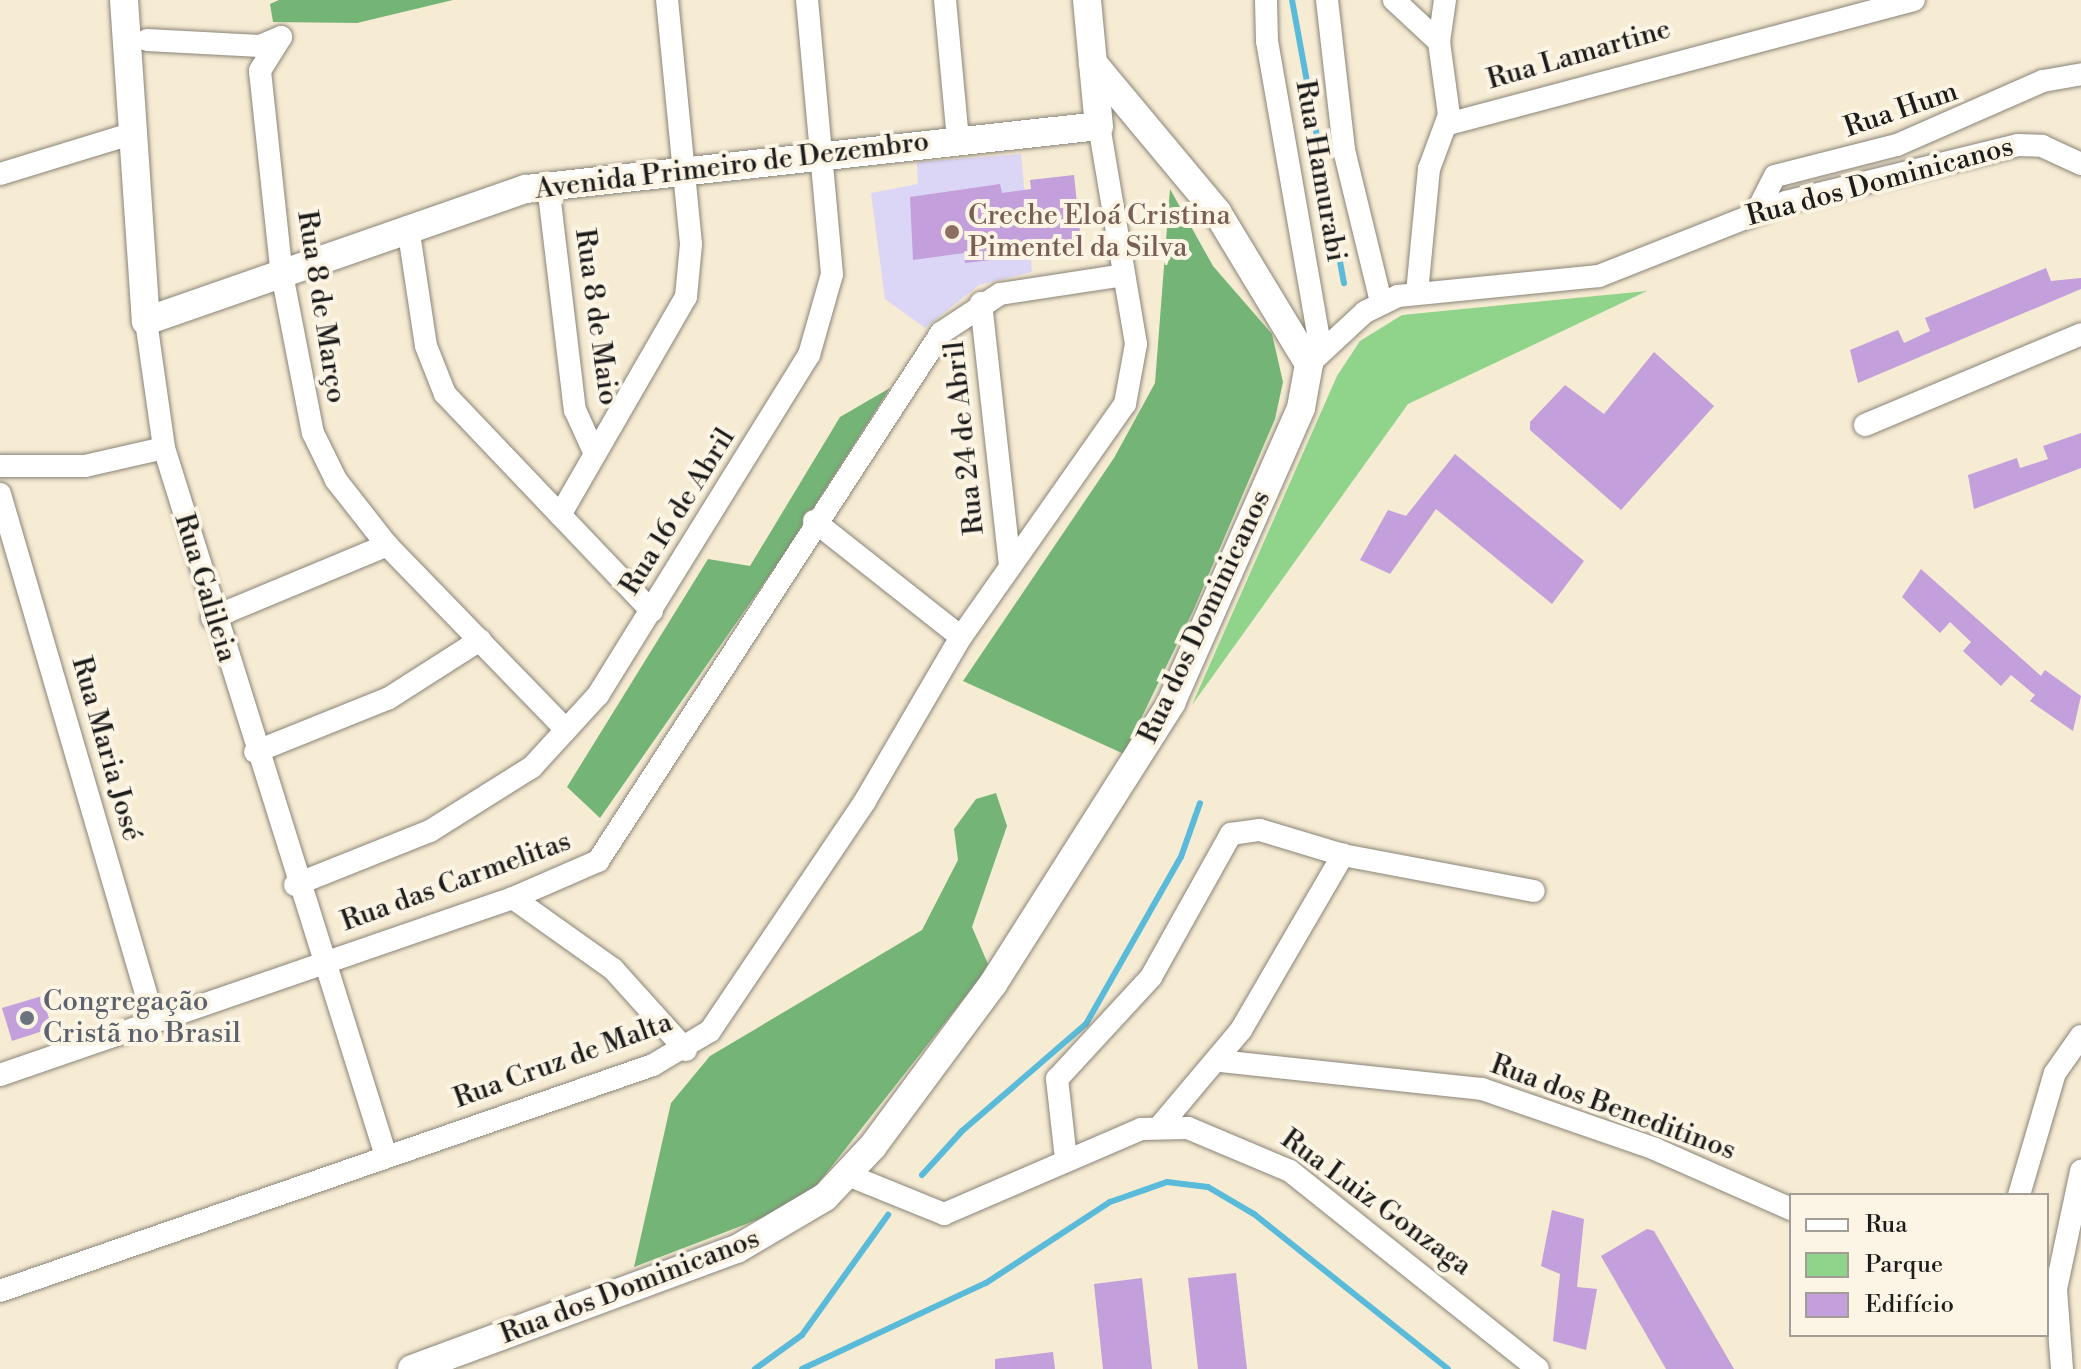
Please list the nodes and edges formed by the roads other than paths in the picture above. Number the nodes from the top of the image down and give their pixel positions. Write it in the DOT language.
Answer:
graph roads {
  1 [pos="124,0"];
  2 [pos="667,0"];
  3 [pos="807,0"];
  4 [pos="945,0"];
  5 [pos="1087,0"];
  6 [pos="1266,0"];
  7 [pos="1327,0"];
  8 [pos="1394,0"];
  9 [pos="1445,0"];
  10 [pos="1914,0"];
  11 [pos="147,40"];
  12 [pos="1439,42"];
  13 [pos="1093,63"];
  14 [pos="2081,74"];
  15 [pos="1139,115"];
  16 [pos="1448,120"];
  17 [pos="1099,126"];
  18 [pos="134,133"];
  19 [pos="958,140"];
  20 [pos="820,156"];
  21 [pos="2081,164"];
  22 [pos="683,170"];
  23 [pos="0,174"];
  24 [pos="548,185"];
  25 [pos="1757,211"];
  26 [pos="408,227"];
  27 [pos="281,269"];
  28 [pos="1124,275"];
  29 [pos="1417,293"];
  30 [pos="1381,302"];
  31 [pos="981,303"];
  32 [pos="146,321"];
  33 [pos="2081,334"];
  34 [pos="1315,358"];
  35 [pos="1865,425"];
  36 [pos="164,448"];
  37 [pos="595,454"];
  38 [pos="0,466"];
  39 [pos="0,494"];
  40 [pos="560,515"];
  41 [pos="814,521"];
  42 [pos="387,545"];
  43 [pos="1010,566"];
  44 [pos="652,611"];
  45 [pos="212,618"];
  46 [pos="961,637"];
  47 [pos="480,640"];
  48 [pos="566,730"];
  49 [pos="255,752"];
  50 [pos="1343,855"];
  51 [pos="295,885"];
  52 [pos="1534,891"];
  53 [pos="513,898"];
  54 [pos="320,963"];
  55 [pos="154,1021"];
  56 [pos="2081,1036"];
  57 [pos="686,1050"];
  58 [pos="1220,1061"];
  59 [pos="0,1075"];
  60 [pos="1161,1125"];
  61 [pos="386,1156"];
  62 [pos="1066,1159"];
  63 [pos="2081,1171"];
  64 [pos="848,1175"];
  65 [pos="2020,1193"];
  66 [pos="1789,1208"];
  67 [pos="0,1291"];
  68 [pos="412,1369"];
  69 [pos="1538,1369"];
  70 [pos="2062,1369"];
  1 -- 18 [label="street, Rua Galileia"];
  2 -- 22 [label="street"];
  3 -- 20 [label="street, Rua 16 de Abril"];
  4 -- 19 [label="street"];
  5 -- 13 [label="street"];
  6 -- 34 [label="street, Rua Hamurabi"];
  7 -- 30 [label="street, Rua Hamurabi"];
  8 -- 12 [label="street"];
  9 -- 12 [label="street"];
  10 -- 16 [label="street, Rua Lamartine"];
  11 -- 27 [label="street, Rua 8 de Março"];
  12 -- 16 [label="street"];
  13 -- 15 [label="street"];
  13 -- 17 [label="street"];
  14 -- 25 [label="street, Rua Hum"];
  15 -- 17 [label="street, Avenida Primeiro de Dezembro"];
  15 -- 34 [label="street"];
  16 -- 29 [label="street"];
  17 -- 19 [label="street, Avenida Primeiro de Dezembro"];
  17 -- 28 [label="street, Rua Cruz de Malta"];
  18 -- 23 [label="street"];
  18 -- 32 [label="street, Rua Galileia"];
  19 -- 20 [label="street, Avenida Primeiro de Dezembro"];
  20 -- 22 [label="street, Avenida Primeiro de Dezembro"];
  20 -- 44 [label="street, Rua 16 de Abril"];
  21 -- 25 [label="street, Rua dos Dominicanos"];
  22 -- 24 [label="street, Avenida Primeiro de Dezembro"];
  22 -- 37 [label="street"];
  24 -- 26 [label="street, Avenida Primeiro de Dezembro"];
  24 -- 37 [label="street, Rua 8 de Maio"];
  25 -- 29 [label="street, Rua dos Dominicanos"];
  26 -- 27 [label="street, Avenida Primeiro de Dezembro"];
  26 -- 40 [label="street"];
  27 -- 32 [label="street, Avenida Primeiro de Dezembro"];
  27 -- 42 [label="street, Rua 8 de Março"];
  28 -- 31 [label="street"];
  28 -- 43 [label="street, Rua Cruz de Malta"];
  29 -- 30 [label="street, Rua dos Dominicanos"];
  30 -- 34 [label="street, Rua dos Dominicanos"];
  31 -- 41 [label="street, Rua das Carmelitas"];
  31 -- 43 [label="street, Rua 24 de Abril"];
  32 -- 36 [label="street, Rua Galileia"];
  33 -- 35 [label="street"];
  34 -- 64 [label="street, Rua dos Dominicanos"];
  36 -- 38 [label="street"];
  36 -- 45 [label="street, Rua Galileia"];
  37 -- 40 [label="street"];
  39 -- 55 [label="street, Rua Maria José"];
  40 -- 44 [label="street"];
  41 -- 46 [label="street"];
  41 -- 53 [label="street, Rua das Carmelitas"];
  42 -- 45 [label="street"];
  42 -- 47 [label="street, Rua 8 de Março"];
  43 -- 46 [label="street, Rua Cruz de Malta"];
  44 -- 48 [label="street, Rua 16 de Abril"];
  45 -- 49 [label="street, Rua Galileia"];
  46 -- 57 [label="street, Rua Cruz de Malta"];
  47 -- 48 [label="street, Rua 8 de Março"];
  47 -- 49 [label="street"];
  48 -- 51 [label="street, Rua 16 de Abril"];
  49 -- 51 [label="street, Rua Galileia"];
  50 -- 52 [label="street"];
  50 -- 58 [label="street"];
  50 -- 62 [label="street"];
  51 -- 54 [label="street, Rua Galileia"];
  53 -- 54 [label="street, Rua das Carmelitas"];
  53 -- 57 [label="street"];
  54 -- 55 [label="street, Rua das Carmelitas"];
  54 -- 61 [label="street, Rua Galileia"];
  55 -- 59 [label="street, Rua das Carmelitas"];
  56 -- 65 [label="street"];
  57 -- 61 [label="street, Rua Cruz de Malta"];
  58 -- 60 [label="street"];
  58 -- 66 [label="street, Rua dos Beneditinos"];
  60 -- 62 [label="street"];
  60 -- 69 [label="street, Rua Luiz Gonzaga"];
  61 -- 67 [label="street, Rua Cruz de Malta"];
  62 -- 64 [label="street"];
  63 -- 70 [label="street"];
  64 -- 68 [label="street, Rua dos Dominicanos"];
}
